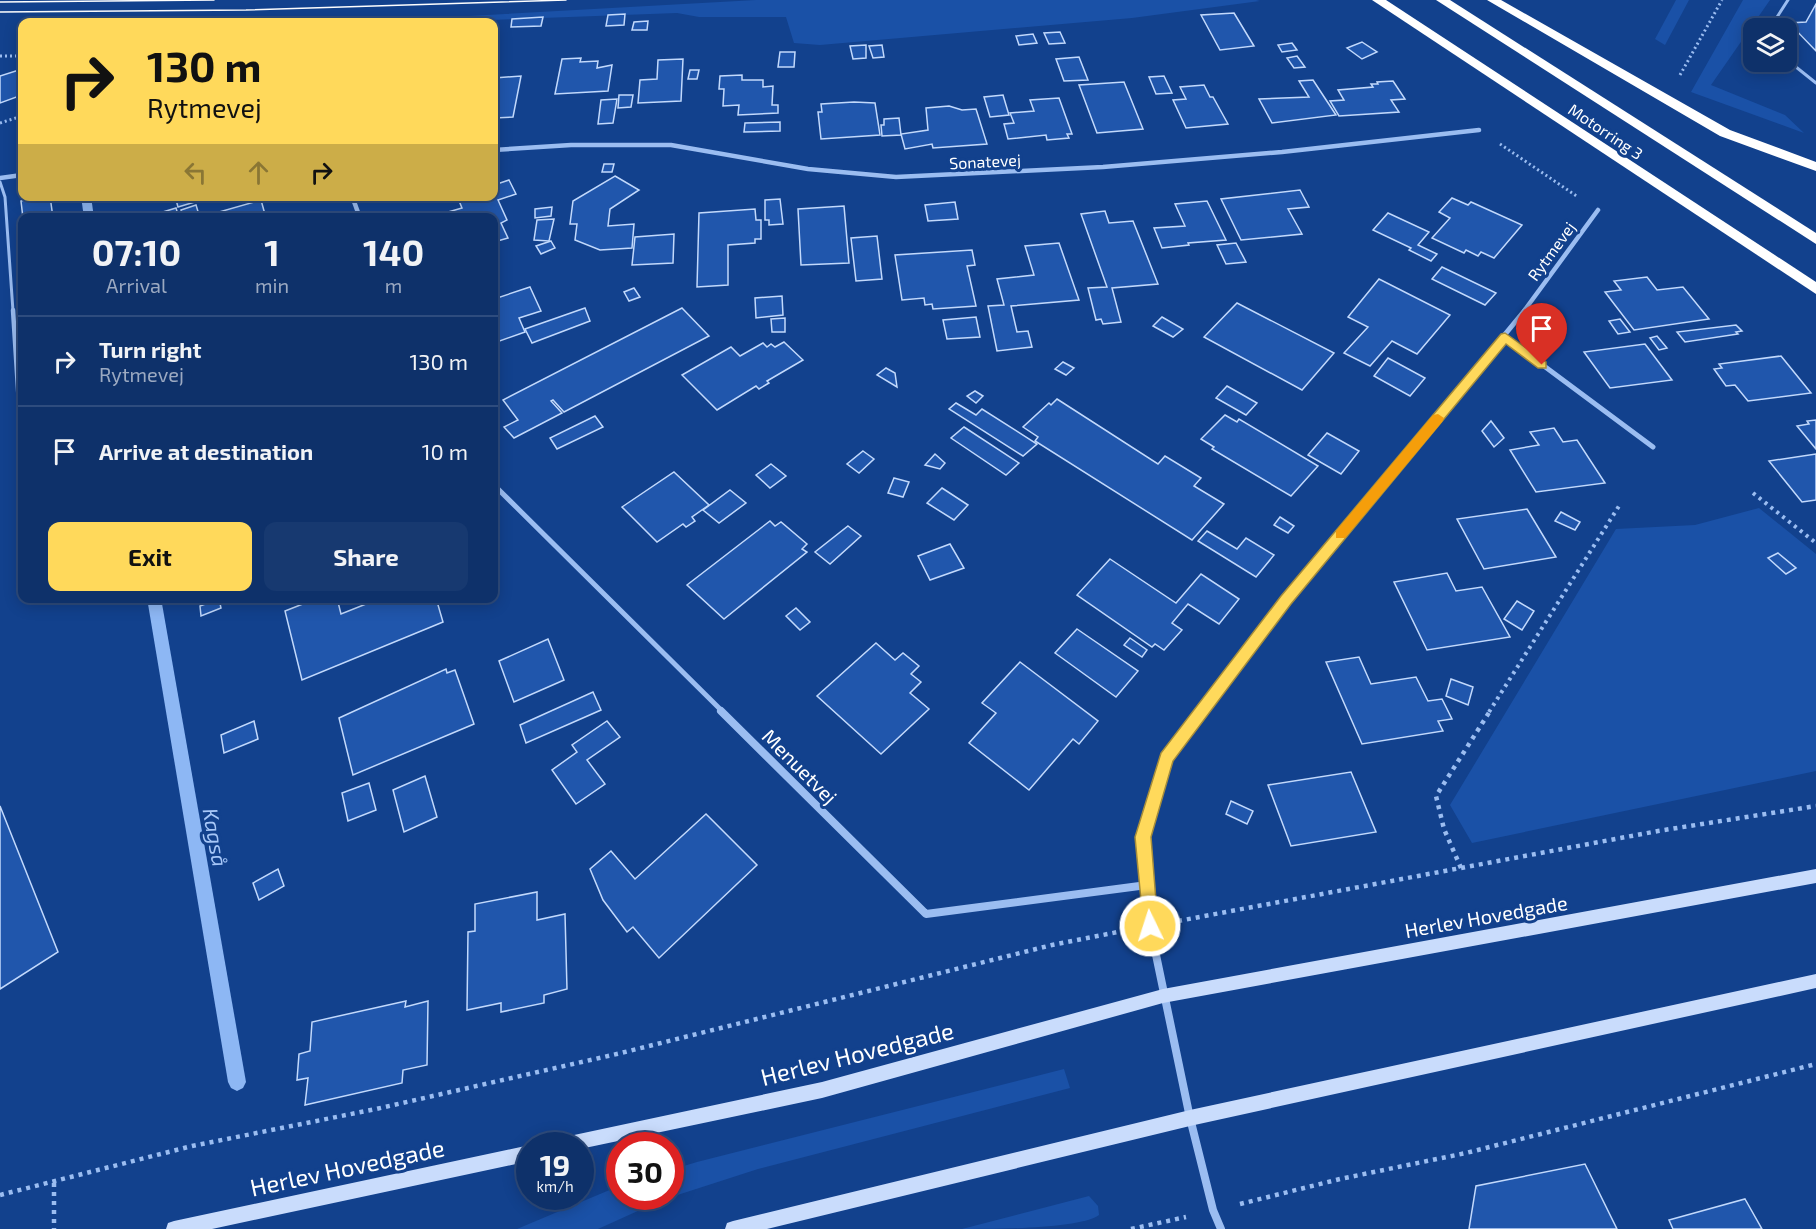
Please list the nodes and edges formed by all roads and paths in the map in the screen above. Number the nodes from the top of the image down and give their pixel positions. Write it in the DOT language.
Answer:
graph roads {
  1 [pos="1378,0"];
  2 [pos="1442,0"];
  3 [pos="1493,0"];
  4 [pos="1722,0"];
  5 [pos="1788,0"];
  6 [pos="1776,18"];
  7 [pos="0,56"];
  8 [pos="18,56"];
  9 [pos="1797,68"];
  10 [pos="1679,76"];
  11 [pos="1816,83"];
  12 [pos="18,117"];
  13 [pos="0,123"];
  14 [pos="1479,130"];
  15 [pos="498,150"];
  16 [pos="1816,167"];
  17 [pos="18,176"];
  18 [pos="0,180"];
  19 [pos="1598,210"];
  20 [pos="1816,239"];
  21 [pos="1816,289"];
  22 [pos="1505,337"];
  23 [pos="18,392"];
  24 [pos="1653,447"];
  25 [pos="498,489"];
  26 [pos="1753,493"];
  27 [pos="1619,506"];
  28 [pos="1816,543"];
  29 [pos="1816,806"];
  30 [pos="1461,868"];
  31 [pos="1816,876"];
  32 [pos="1147,885"];
  33 [pos="1150,926"];
  34 [pos="1816,981"];
  35 [pos="1163,996"];
  36 [pos="1816,1064"];
  37 [pos="1190,1118"];
  38 [pos="594,1139"];
  39 [pos="516,1156"];
  40 [pos="54,1183"];
  41 [pos="0,1195"];
  42 [pos="1213,1210"];
  43 [pos="54,1229"];
  44 [pos="174,1229"];
  45 [pos="734,1229"];
  46 [pos="1131,1229"];
  47 [pos="1221,1229"];
  1 -- 21 [label="highway, Motorring 3"];
  2 -- 20 [label="highway, Motorring 3"];
  3 -- 16 [label="highway"];
  4 -- 10 [label="path"];
  5 -- 6 [label="lane"];
  7 -- 8 [label="path"];
  9 -- 11 [label="lane"];
  12 -- 13 [label="path"];
  14 -- 15 [label="street, Sonatevej"];
  14 -- 19 [label="path"];
  17 -- 18 [label="street"];
  18 -- 23 [label="lane"];
  19 -- 22 [label="street, Rytmevej"];
  22 -- 24 [label="street"];
  22 -- 32 [label="street, Rytmevej"];
  25 -- 32 [label="street, Menuetvej"];
  26 -- 28 [label="path"];
  27 -- 30 [label="path"];
  29 -- 30 [label="path"];
  30 -- 33 [label="path"];
  31 -- 35 [label="main road, Herlev Hovedgade"];
  32 -- 33 [label="street, Rytmevej"];
  33 -- 35 [label="street, Rytmevej"];
  33 -- 40 [label="path"];
  34 -- 37 [label="main road"];
  35 -- 37 [label="street"];
  35 -- 38 [label="main road, Herlev Hovedgade"];
  36 -- 42 [label="path"];
  37 -- 42 [label="street"];
  37 -- 45 [label="main road"];
  39 -- 44 [label="main road, Herlev Hovedgade"];
  40 -- 41 [label="path"];
  40 -- 43 [label="path"];
  42 -- 46 [label="path"];
  42 -- 47 [label="street"];
}
